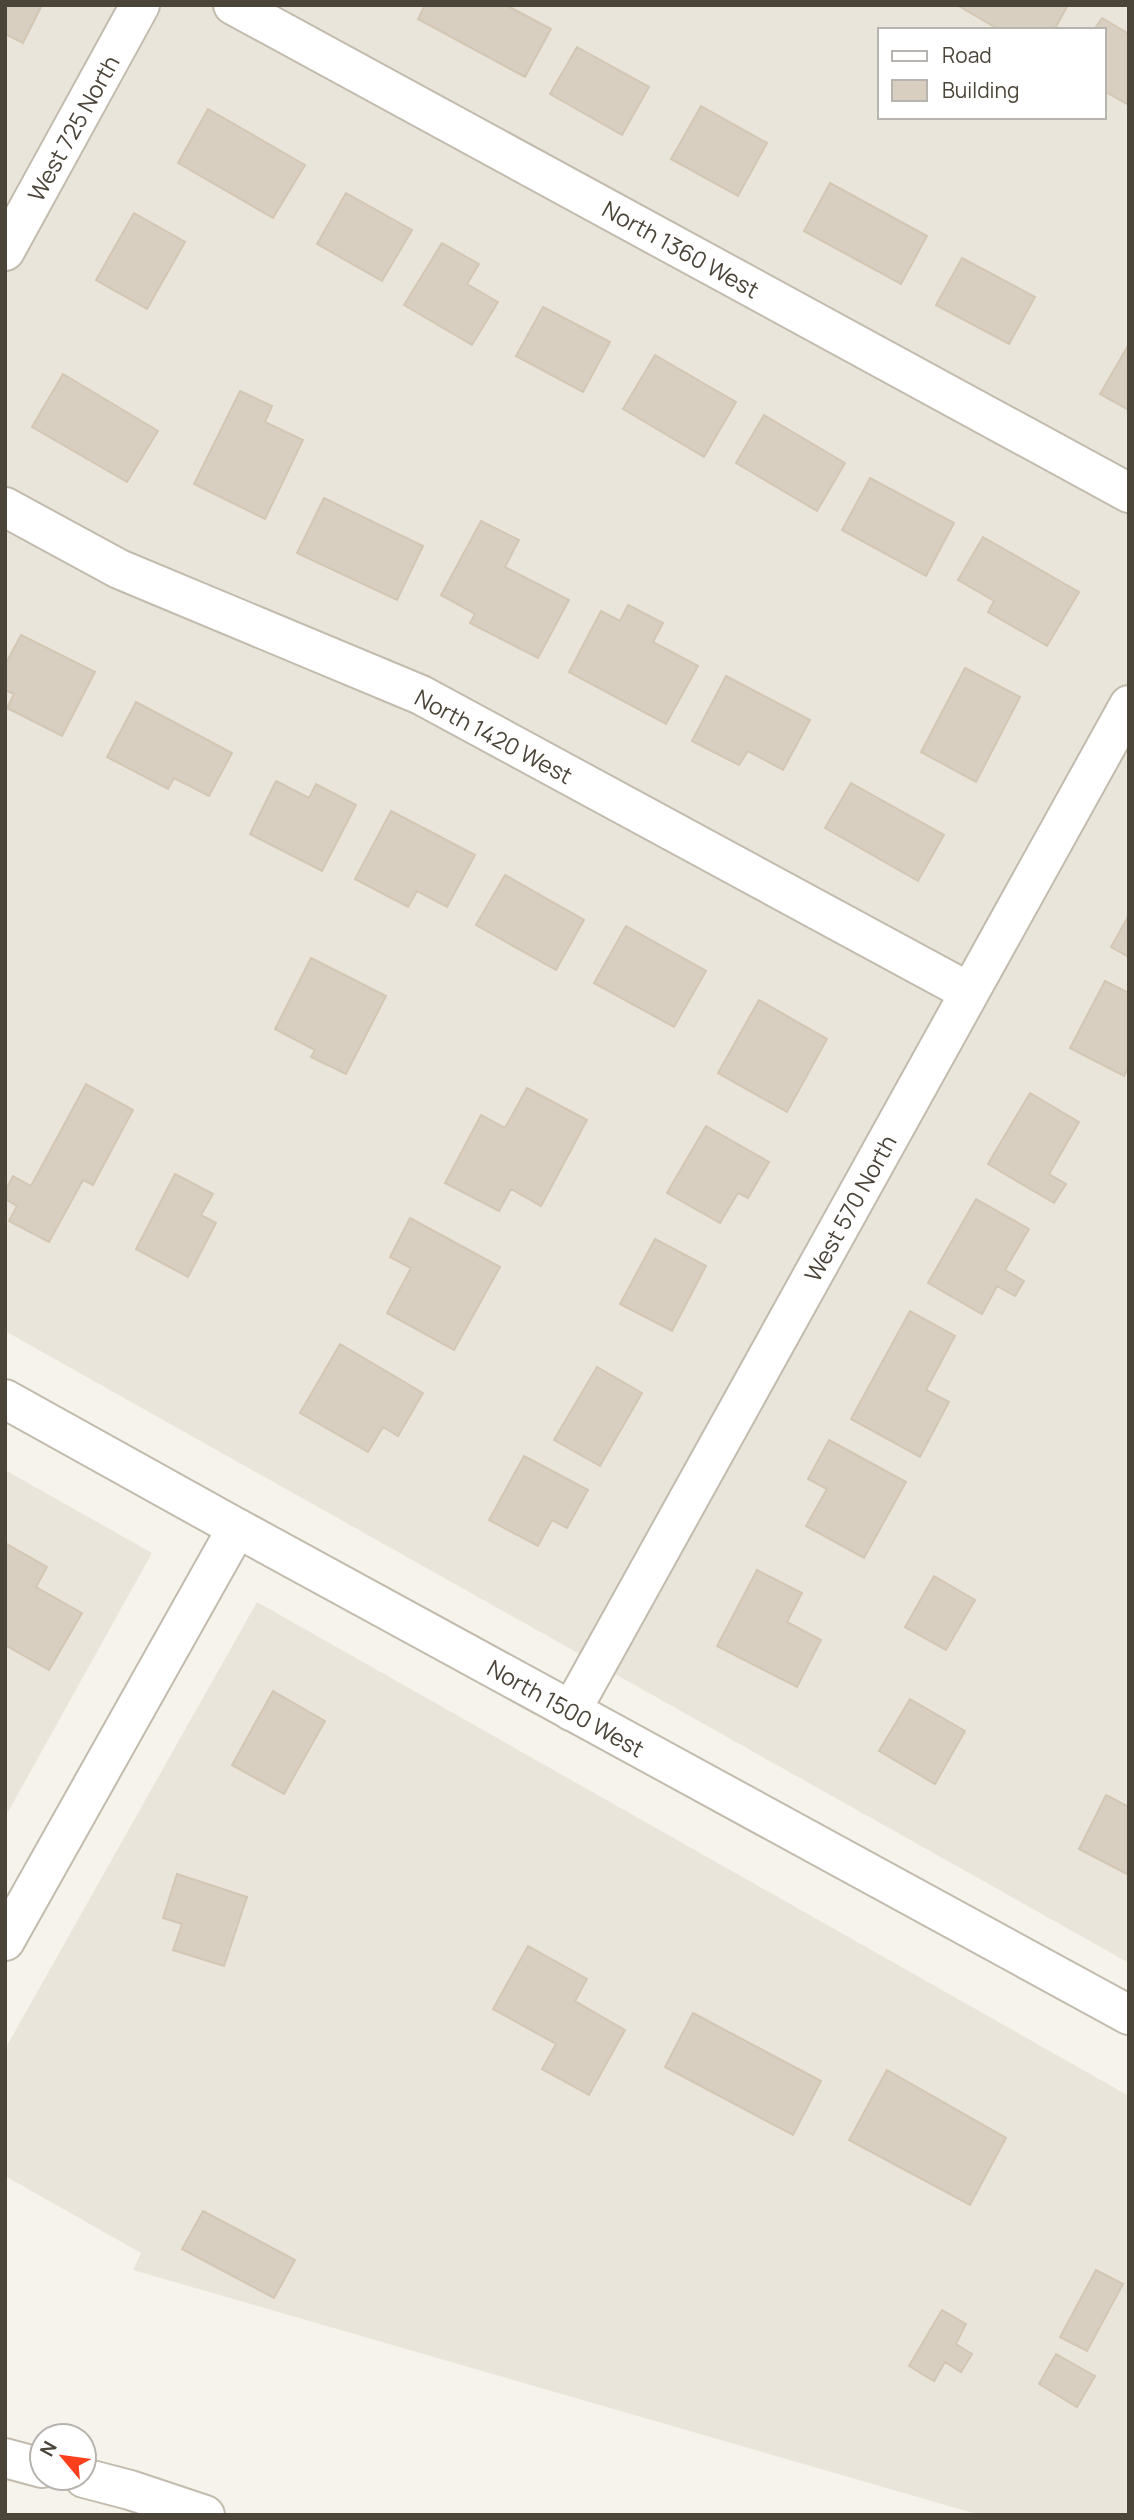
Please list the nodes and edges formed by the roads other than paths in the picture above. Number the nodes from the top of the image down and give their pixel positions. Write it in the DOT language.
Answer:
graph roads {
  1 [pos="140,5"];
  2 [pos="233,5"];
  3 [pos="5,251"];
  4 [pos="1129,493"];
  5 [pos="5,507"];
  6 [pos="1129,705"];
  7 [pos="970,992"];
  8 [pos="5,1399"];
  9 [pos="237,1528"];
  10 [pos="571,1711"];
  11 [pos="5,1941"];
  12 [pos="1129,2015"];
  13 [pos="5,2458"];
  14 [pos="28,2464"];
  15 [pos="98,2482"];
  16 [pos="205,2515"];
  1 -- 3 [label="street, West 725 North"];
  2 -- 4 [label="street, North 1360 West"];
  5 -- 7 [label="street, North 1420 West"];
  6 -- 7 [label="street, West 570 North"];
  7 -- 10 [label="street, West 570 North"];
  8 -- 9 [label="street, North 1500 West"];
  9 -- 10 [label="street, North 1500 West"];
  9 -- 11 [label="street"];
  10 -- 12 [label="street, North 1500 West"];
  13 -- 14 [label="street"];
  15 -- 16 [label="street"];
}
